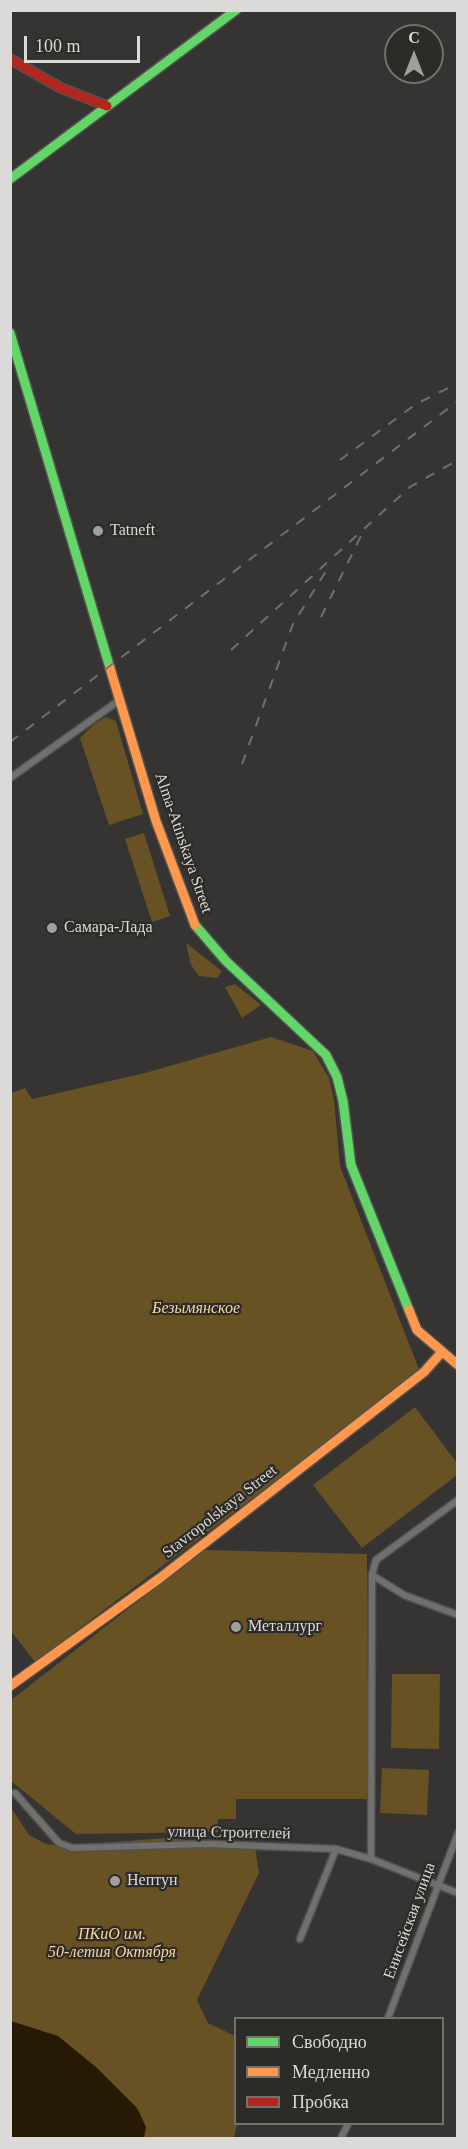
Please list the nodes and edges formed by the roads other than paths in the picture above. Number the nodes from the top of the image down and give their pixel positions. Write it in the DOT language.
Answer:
graph roads {
  1 [pos="236,10"];
  2 [pos="10,59"];
  3 [pos="107,106"];
  4 [pos="10,179"];
  5 [pos="10,333"];
  6 [pos="121,699"];
  7 [pos="10,778"];
  8 [pos="441,1353"];
  9 [pos="458,1365"];
  10 [pos="458,1500"];
  11 [pos="372,1575"];
  12 [pos="458,1615"];
  13 [pos="10,1686"];
  14 [pos="15,1793"];
  15 [pos="458,1833"];
  16 [pos="336,1849"];
  17 [pos="371,1859"];
  18 [pos="438,1886"];
  19 [pos="458,1893"];
  20 [pos="300,1939"];
  21 [pos="389,2017"];
  22 [pos="348,2125"];
  23 [pos="341,2139"];
  1 -- 3 [label="street"];
  2 -- 3 [label="street"];
  3 -- 4 [label="street"];
  5 -- 6 [label="street, Alma-Atinskaya Street"];
  6 -- 7 [label="street"];
  6 -- 8 [label="street, Alma-Atinskaya Street"];
  8 -- 9 [label="street, Alma-Atinskaya Street"];
  8 -- 13 [label="street, Stavropolskaya Street"];
  10 -- 11 [label="street"];
  11 -- 12 [label="street"];
  11 -- 17 [label="street"];
  14 -- 16 [label="street, улица Строителей"];
  15 -- 18 [label="street, Енисейская улица"];
  16 -- 17 [label="street, улица Строителей"];
  16 -- 20 [label="street"];
  17 -- 18 [label="street, улица Строителей"];
  18 -- 19 [label="street, улица Строителей"];
  18 -- 21 [label="street, Енисейская улица"];
  22 -- 23 [label="street"];
}
